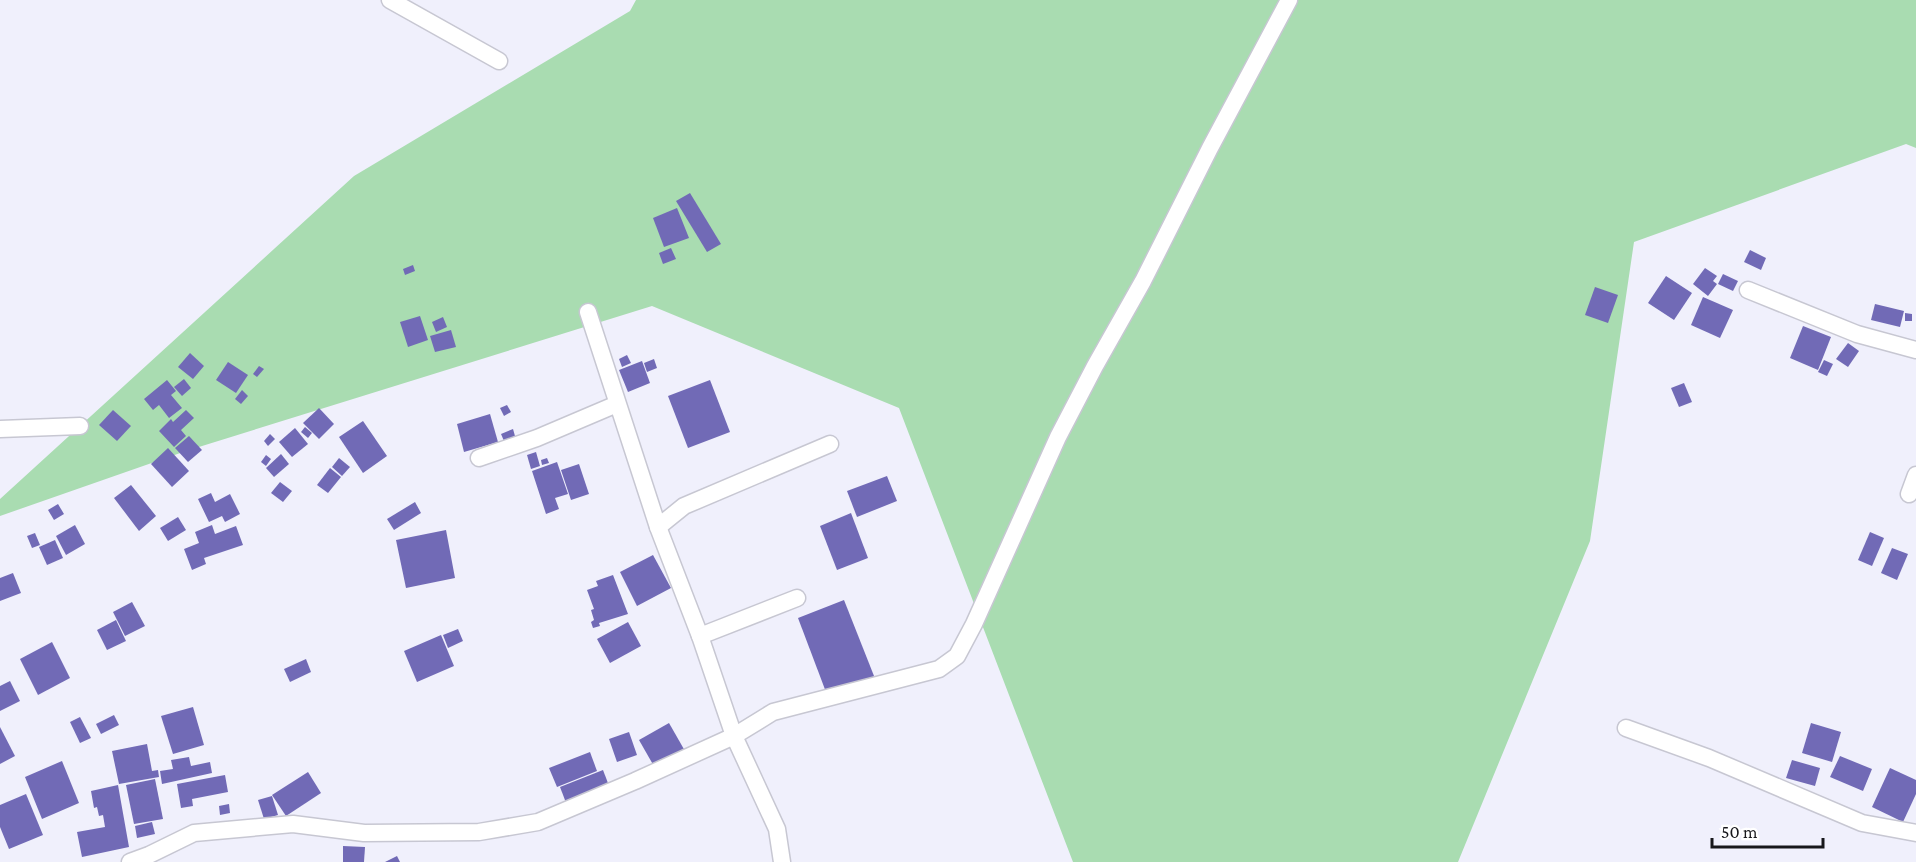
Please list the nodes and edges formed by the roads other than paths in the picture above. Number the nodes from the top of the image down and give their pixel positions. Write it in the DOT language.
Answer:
graph roads {
  1 [pos="390,0"];
  2 [pos="1290,0"];
  3 [pos="499,61"];
  4 [pos="1748,290"];
  5 [pos="588,312"];
  6 [pos="1916,350"];
  7 [pos="617,404"];
  8 [pos="80,426"];
  9 [pos="0,429"];
  10 [pos="830,444"];
  11 [pos="479,458"];
  12 [pos="1916,475"];
  13 [pos="1909,494"];
  14 [pos="658,527"];
  15 [pos="797,598"];
  16 [pos="700,636"];
  17 [pos="1626,728"];
  18 [pos="734,736"];
  19 [pos="1916,833"];
  20 [pos="150,859"];
  21 [pos="130,862"];
  22 [pos="782,862"];
  1 -- 3 [label="street"];
  2 -- 18 [label="street"];
  4 -- 6 [label="street"];
  5 -- 7 [label="street"];
  7 -- 11 [label="street"];
  7 -- 14 [label="street"];
  8 -- 9 [label="street"];
  10 -- 14 [label="street"];
  12 -- 13 [label="street"];
  14 -- 16 [label="street"];
  15 -- 16 [label="street"];
  16 -- 18 [label="street"];
  17 -- 19 [label="street"];
  18 -- 20 [label="street"];
  18 -- 22 [label="street"];
  20 -- 21 [label="street"];
}
